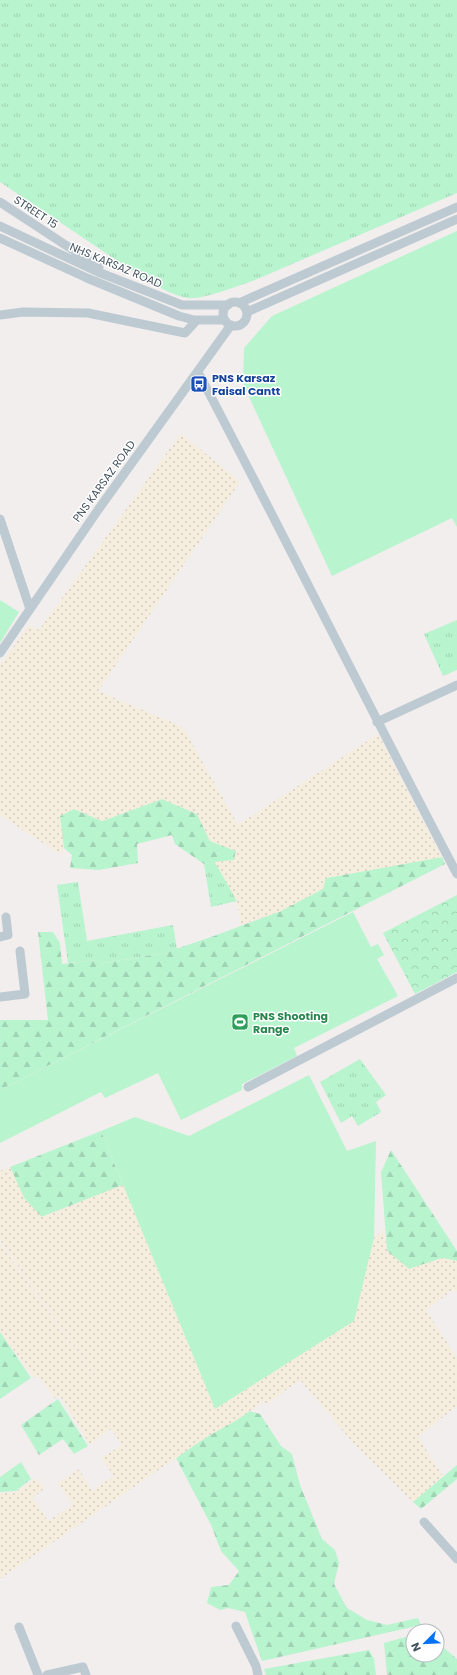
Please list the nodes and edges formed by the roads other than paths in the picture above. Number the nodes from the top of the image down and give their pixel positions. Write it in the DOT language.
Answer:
graph roads {
  1 [pos="0,202"];
  2 [pos="457,207"];
  3 [pos="457,219"];
  4 [pos="0,226"];
  5 [pos="0,238"];
  6 [pos="30,240"];
  7 [pos="26,250"];
  8 [pos="119,281"];
  9 [pos="239,303"];
  10 [pos="228,305"];
  11 [pos="247,312"];
  12 [pos="0,315"];
  13 [pos="197,320"];
  14 [pos="228,322"];
  15 [pos="198,372"];
  16 [pos="0,519"];
  17 [pos="30,609"];
  18 [pos="0,653"];
  19 [pos="457,685"];
  20 [pos="377,722"];
  21 [pos="457,874"];
  22 [pos="6,917"];
  23 [pos="0,937"];
  24 [pos="20,951"];
  25 [pos="457,978"];
  26 [pos="0,997"];
  27 [pos="248,1087"];
  28 [pos="424,1522"];
  29 [pos="457,1559"];
  30 [pos="236,1626"];
  31 [pos="19,1627"];
  32 [pos="38,1675"];
  33 [pos="47,1675"];
  34 [pos="86,1675"];
  35 [pos="258,1675"];
  1 -- 8 [label="street, STREET 15"];
  2 -- 9 [label="street"];
  3 -- 11 [label="street"];
  4 -- 6 [label="street, NHS KARSAZ ROAD"];
  5 -- 7 [label="street, NHS KARSAZ ROAD"];
  6 -- 7 [label="street"];
  6 -- 8 [label="street, NHS KARSAZ ROAD"];
  7 -- 13 [label="street, NHS KARSAZ ROAD"];
  8 -- 10 [label="street, NHS KARSAZ ROAD"];
  9 -- 10 [label="street"];
  9 -- 11 [label="street"];
  10 -- 14 [label="street"];
  11 -- 14 [label="street"];
  12 -- 13 [label="street"];
  13 -- 14 [label="street, NHS KARSAZ ROAD"];
  14 -- 15 [label="street, PNS KARSAZ ROAD"];
  15 -- 17 [label="street, PNS KARSAZ ROAD"];
  15 -- 20 [label="street"];
  16 -- 17 [label="street"];
  17 -- 18 [label="street, PNS KARSAZ ROAD"];
  19 -- 20 [label="street"];
  20 -- 21 [label="street"];
  22 -- 23 [label="street"];
  24 -- 26 [label="street"];
  25 -- 27 [label="street"];
  28 -- 29 [label="street"];
  30 -- 35 [label="street"];
  31 -- 32 [label="street"];
  33 -- 34 [label="street"];
}
